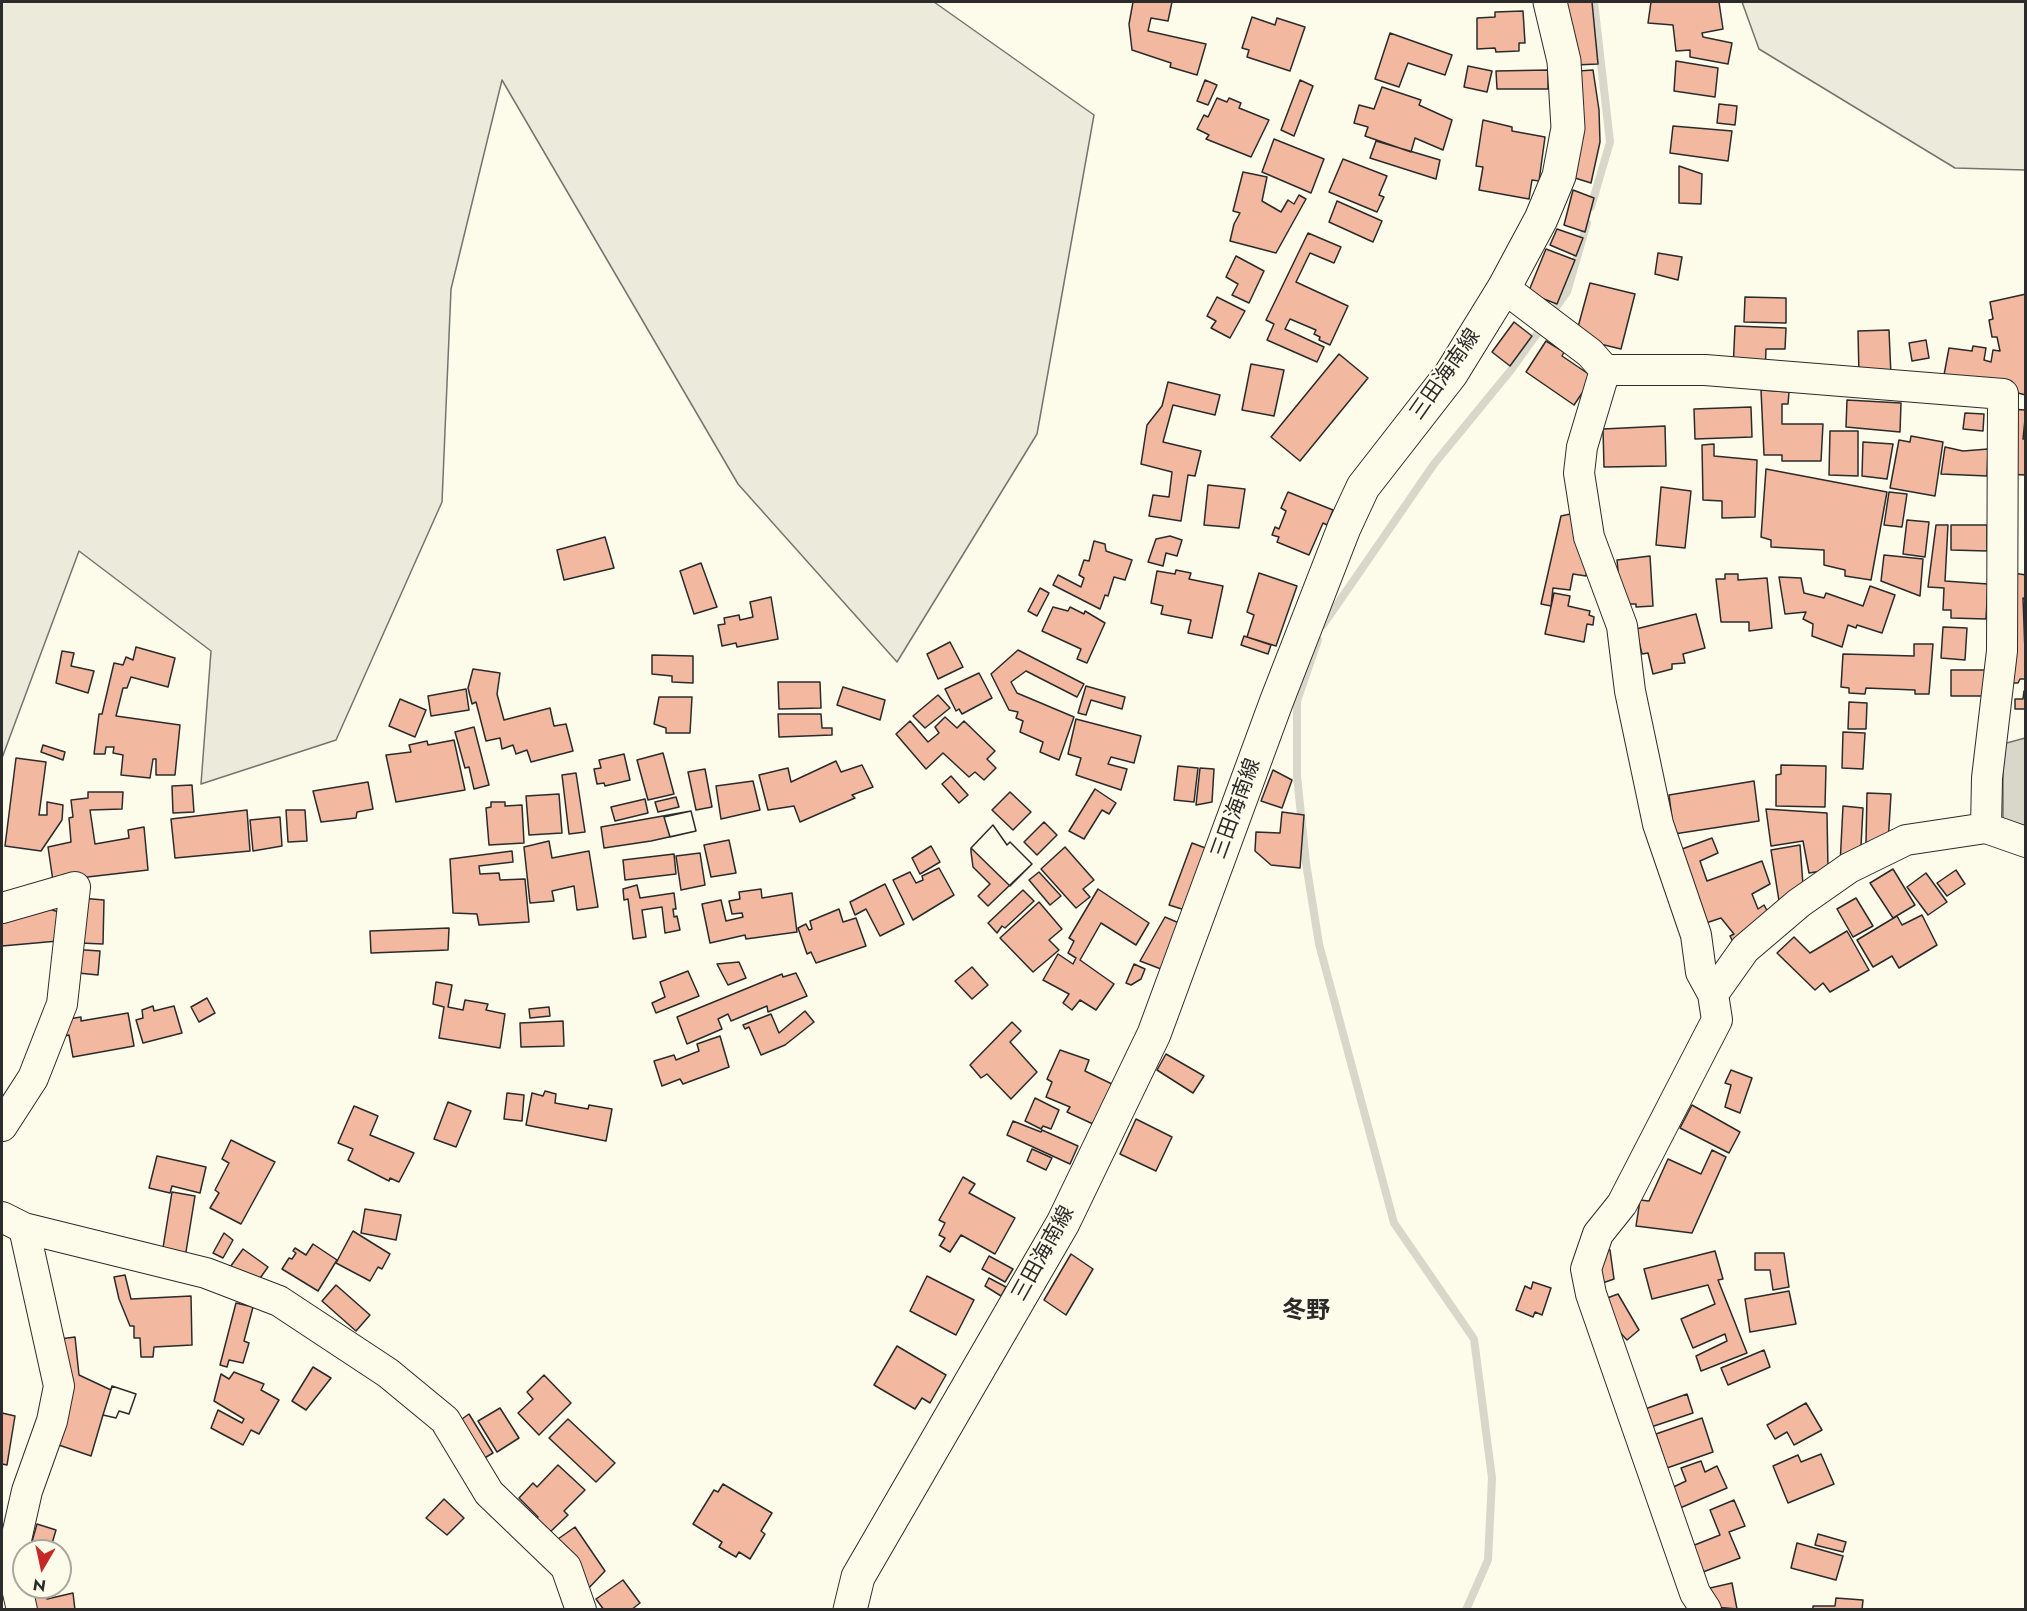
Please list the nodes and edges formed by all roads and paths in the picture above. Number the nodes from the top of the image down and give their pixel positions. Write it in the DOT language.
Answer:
graph roads {
  1 [pos="1550,2"];
  2 [pos="1504,288"];
  3 [pos="1605,370"];
  4 [pos="1986,828"];
  5 [pos="2025,842"];
  6 [pos="2,908"];
  7 [pos="1713,994"];
  8 [pos="2,1126"];
  9 [pos="13,1222"];
  10 [pos="22,1610"];
  11 [pos="581,1610"];
  12 [pos="850,1610"];
  13 [pos="1706,1610"];
  1 -- 2 [label="main road, 三田海南線"];
  2 -- 3 [label="street"];
  2 -- 12 [label="main road, 三田海南線"];
  3 -- 4 [label="street"];
  3 -- 7 [label="street"];
  4 -- 5 [label="street"];
  4 -- 7 [label="street"];
  6 -- 8 [label="street"];
  7 -- 13 [label="street"];
  9 -- 10 [label="street"];
  9 -- 11 [label="street"];
}
